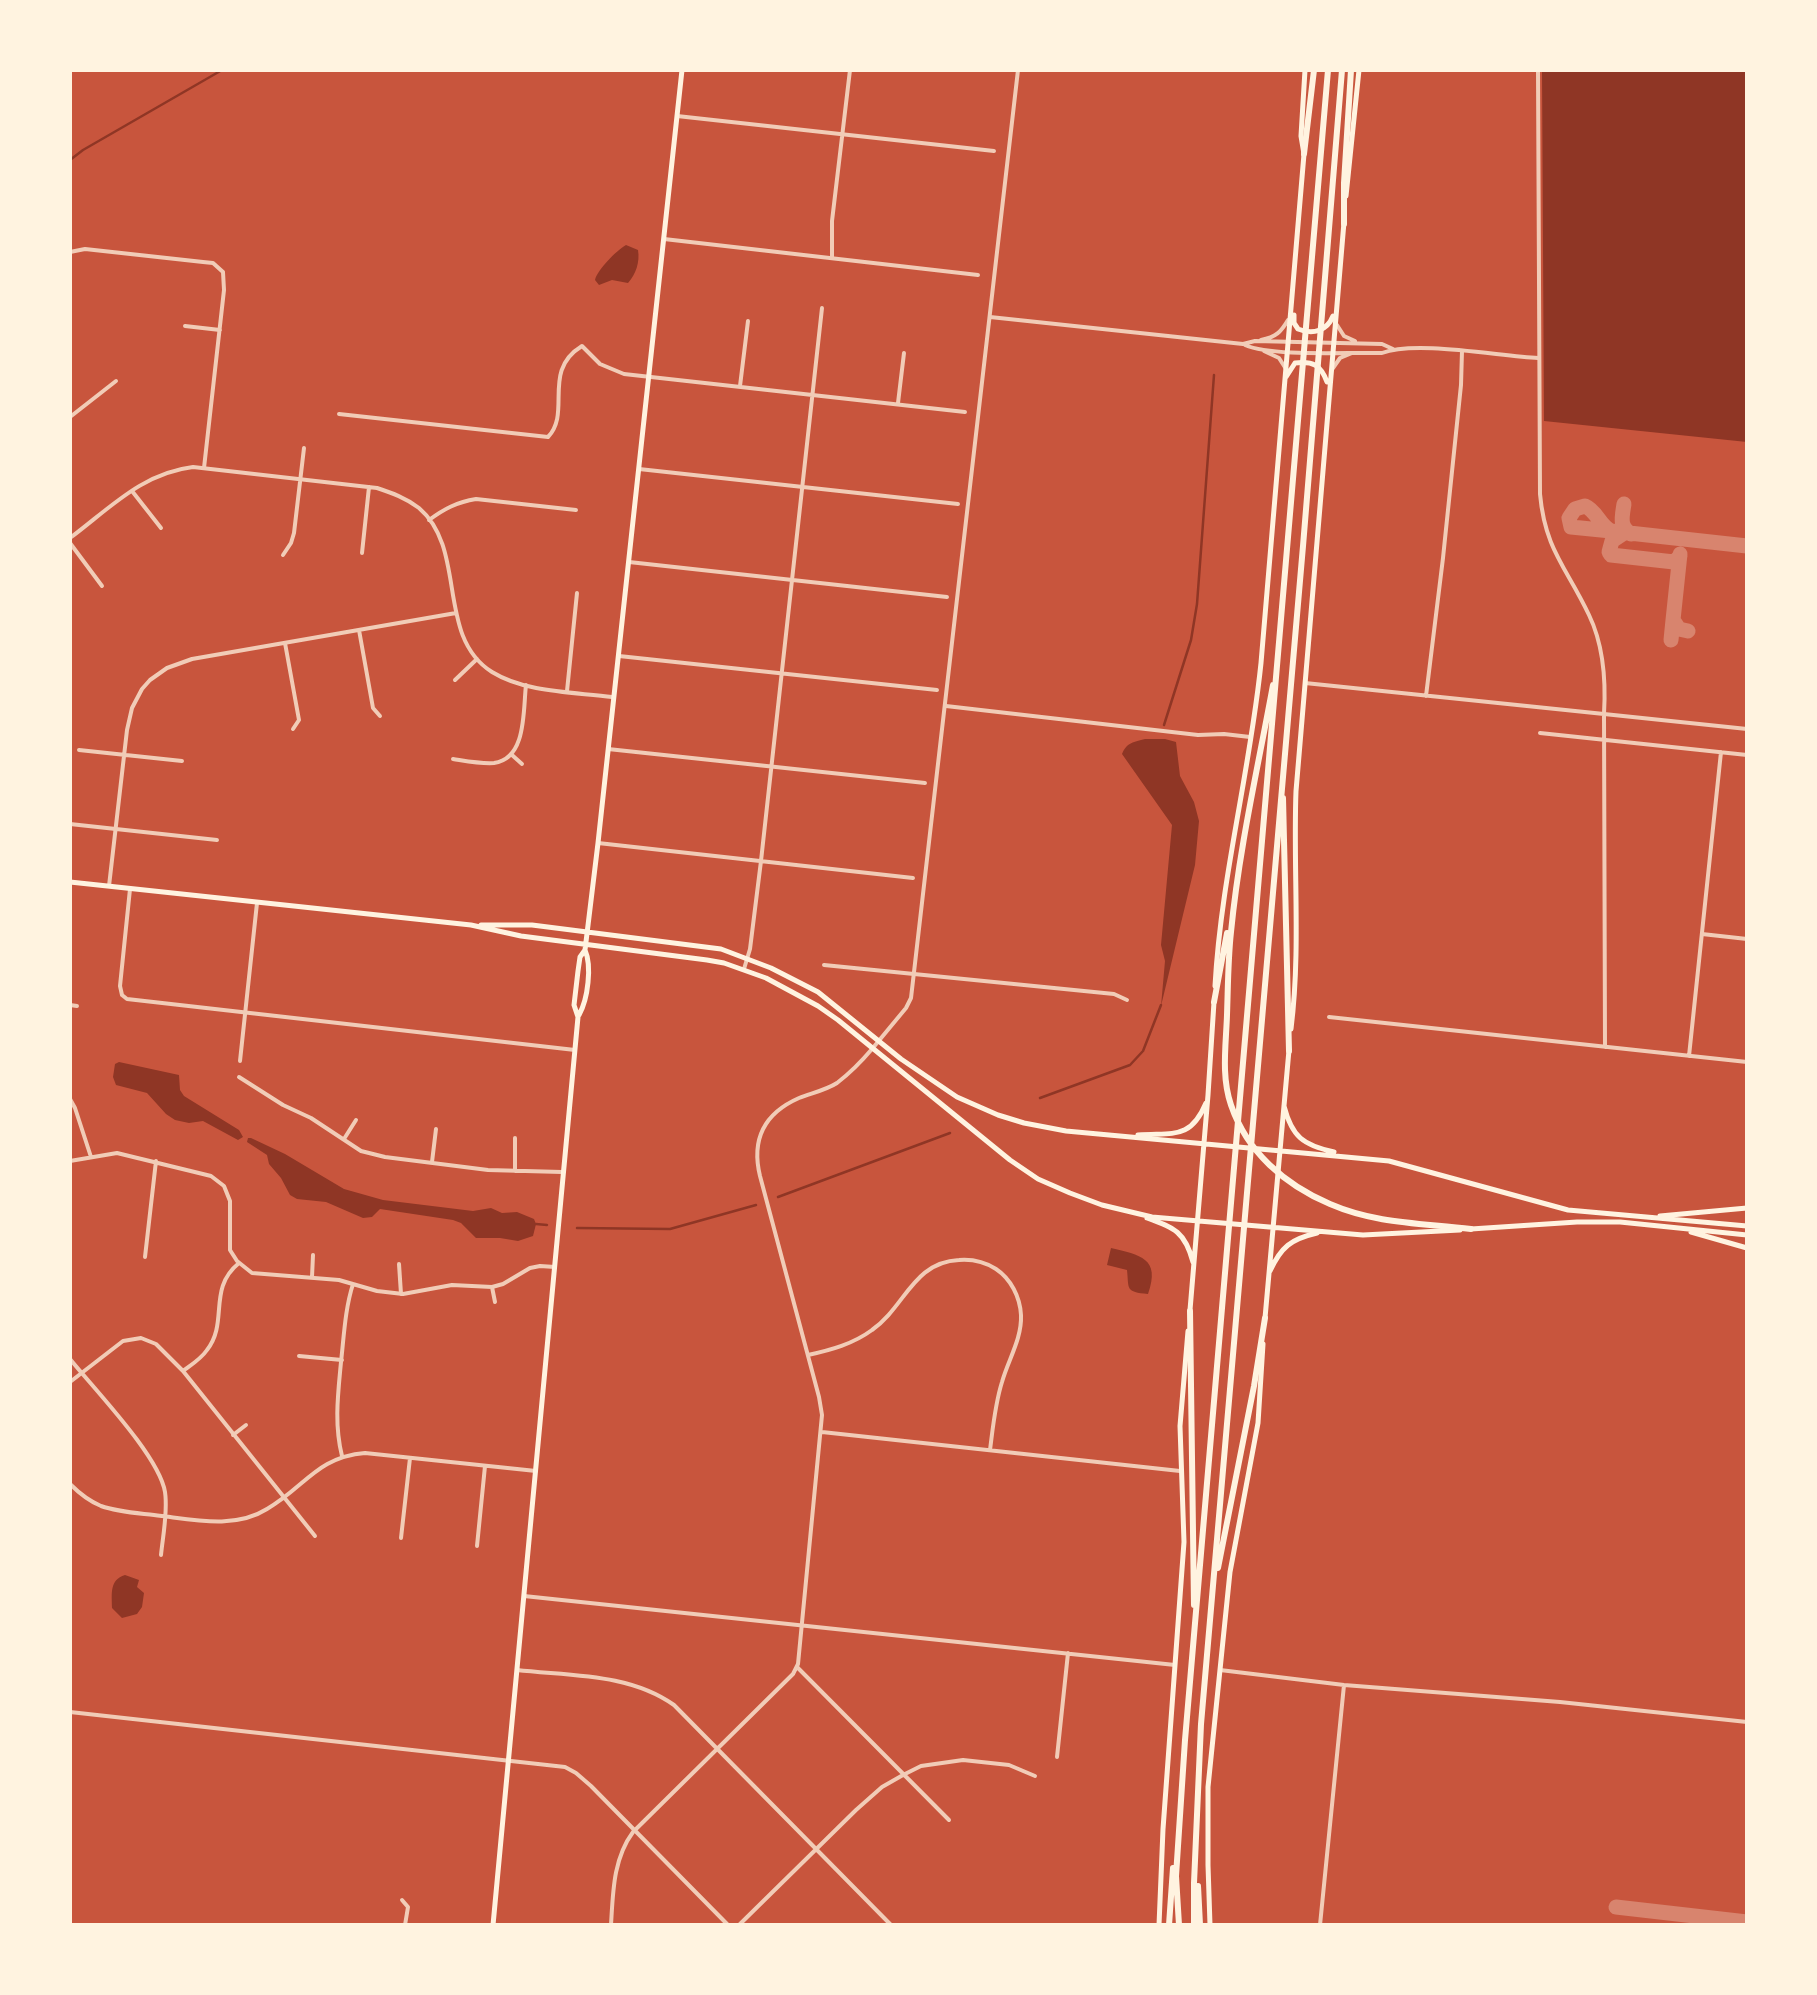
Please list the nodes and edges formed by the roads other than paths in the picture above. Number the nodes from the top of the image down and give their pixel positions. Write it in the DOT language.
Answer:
graph roads {
  1 [pos="682,70"];
  2 [pos="850,70"];
  3 [pos="1018,70"];
  4 [pos="1306,70"];
  5 [pos="1314,70"];
  6 [pos="1328,70"];
  7 [pos="1342,70"];
  8 [pos="1355,70"];
  9 [pos="1538,70"];
  10 [pos="677,116"];
  11 [pos="844,134"];
  12 [pos="994,151"];
  13 [pos="1304,154"];
  14 [pos="1344,224"];
  15 [pos="664,239"];
  16 [pos="70,252"];
  17 [pos="832,258"];
  18 [pos="978,275"];
  19 [pos="1292,297"];
  20 [pos="822,308"];
  21 [pos="1336,308"];
  22 [pos="1290,316"];
  23 [pos="990,317"];
  24 [pos="748,321"];
  25 [pos="1335,322"];
  26 [pos="184,326"];
  27 [pos="220,330"];
  28 [pos="1254,341"];
  29 [pos="1288,343"];
  30 [pos="1333,343"];
  31 [pos="1242,344"];
  32 [pos="1364,344"];
  33 [pos="1392,348"];
  34 [pos="1259,350"];
  35 [pos="1287,351"];
  36 [pos="1332,352"];
  37 [pos="1356,352"];
  38 [pos="1462,352"];
  39 [pos="904,353"];
  40 [pos="1538,358"];
  41 [pos="1286,370"];
  42 [pos="1330,372"];
  43 [pos="649,376"];
  44 [pos="1285,378"];
  45 [pos="116,382"];
  46 [pos="740,386"];
  47 [pos="1329,390"];
  48 [pos="814,394"];
  49 [pos="898,403"];
  50 [pos="965,412"];
  51 [pos="339,414"];
  52 [pos="70,417"];
  53 [pos="304,448"];
  54 [pos="204,468"];
  55 [pos="640,469"];
  56 [pos="301,478"];
  57 [pos="369,487"];
  58 [pos="803,488"];
  59 [pos="132,490"];
  60 [pos="958,504"];
  61 [pos="576,510"];
  62 [pos="429,520"];
  63 [pos="161,528"];
  64 [pos="70,541"];
  65 [pos="362,553"];
  66 [pos="282,555"];
  67 [pos="629,562"];
  68 [pos="793,580"];
  69 [pos="102,586"];
  70 [pos="576,593"];
  71 [pos="947,597"];
  72 [pos="456,613"];
  73 [pos="359,630"];
  74 [pos="285,642"];
  75 [pos="1280,644"];
  76 [pos="619,656"];
  77 [pos="476,659"];
  78 [pos="782,674"];
  79 [pos="455,680"];
  80 [pos="1305,683"];
  81 [pos="526,685"];
  82 [pos="938,690"];
  83 [pos="566,691"];
  84 [pos="1426,696"];
  85 [pos="614,697"];
  86 [pos="946,706"];
  87 [pos="1604,714"];
  88 [pos="380,716"];
  89 [pos="293,729"];
  90 [pos="1747,730"];
  91 [pos="1540,733"];
  92 [pos="1252,738"];
  93 [pos="1605,740"];
  94 [pos="608,749"];
  95 [pos="79,750"];
  96 [pos="1722,752"];
  97 [pos="124,755"];
  98 [pos="512,755"];
  99 [pos="1747,755"];
  100 [pos="452,759"];
  101 [pos="182,761"];
  102 [pos="522,764"];
  103 [pos="772,767"];
  104 [pos="1282,774"];
  105 [pos="925,784"];
  106 [pos="70,824"];
  107 [pos="116,829"];
  108 [pos="217,840"];
  109 [pos="598,843"];
  110 [pos="762,861"];
  111 [pos="913,878"];
  112 [pos="70,882"];
  113 [pos="109,886"];
  114 [pos="130,888"];
  115 [pos="1236,893"];
  116 [pos="257,902"];
  117 [pos="472,925"];
  118 [pos="588,932"];
  119 [pos="1702,934"];
  120 [pos="1747,939"];
  121 [pos="585,947"];
  122 [pos="747,959"];
  123 [pos="824,964"];
  124 [pos="744,970"];
  125 [pos="914,974"];
  126 [pos="1127,1000"];
  127 [pos="1214,1002"];
  128 [pos="246,1012"];
  129 [pos="1329,1017"];
  130 [pos="880,1040"];
  131 [pos="1605,1047"];
  132 [pos="872,1049"];
  133 [pos="576,1050"];
  134 [pos="1289,1052"];
  135 [pos="1689,1056"];
  136 [pos="240,1061"];
  137 [pos="1747,1062"];
  138 [pos="239,1077"];
  139 [pos="1208,1095"];
  140 [pos="70,1099"];
  141 [pos="1284,1102"];
  142 [pos="356,1120"];
  143 [pos="436,1128"];
  144 [pos="1128,1137"];
  145 [pos="515,1138"];
  146 [pos="344,1139"];
  147 [pos="1208,1144"];
  148 [pos="1275,1150"];
  149 [pos="91,1157"];
  150 [pos="1356,1157"];
  151 [pos="156,1161"];
  152 [pos="432,1162"];
  153 [pos="70,1164"];
  154 [pos="515,1172"];
  155 [pos="565,1172"];
  156 [pos="70,1190"];
  157 [pos="1747,1208"];
  158 [pos="1134,1214"];
  159 [pos="1648,1216"];
  160 [pos="1202,1220"];
  161 [pos="1268,1226"];
  162 [pos="1747,1226"];
  163 [pos="1678,1228"];
  164 [pos="1471,1229"];
  165 [pos="1329,1232"];
  166 [pos="1747,1235"];
  167 [pos="1747,1248"];
  168 [pos="313,1255"];
  169 [pos="145,1257"];
  170 [pos="239,1263"];
  171 [pos="399,1264"];
  172 [pos="1194,1266"];
  173 [pos="555,1267"];
  174 [pos="1268,1273"];
  175 [pos="312,1277"];
  176 [pos="353,1284"];
  177 [pos="492,1287"];
  178 [pos="401,1294"];
  179 [pos="495,1302"];
  180 [pos="1190,1312"];
  181 [pos="1265,1318"];
  182 [pos="299,1356"];
  183 [pos="808,1356"];
  184 [pos="70,1360"];
  185 [pos="342,1360"];
  186 [pos="183,1371"];
  187 [pos="81,1373"];
  188 [pos="70,1382"];
  189 [pos="246,1425"];
  190 [pos="822,1432"];
  191 [pos="233,1435"];
  192 [pos="990,1450"];
  193 [pos="342,1456"];
  194 [pos="410,1458"];
  195 [pos="485,1466"];
  196 [pos="536,1471"];
  197 [pos="1181,1471"];
  198 [pos="70,1484"];
  199 [pos="283,1498"];
  200 [pos="164,1516"];
  201 [pos="315,1536"];
  202 [pos="401,1538"];
  203 [pos="477,1546"];
  204 [pos="161,1555"];
  205 [pos="524,1596"];
  206 [pos="1212,1599"];
  207 [pos="803,1626"];
  208 [pos="1068,1654"];
  209 [pos="1194,1658"];
  210 [pos="1174,1666"];
  211 [pos="797,1667"];
  212 [pos="517,1670"];
  213 [pos="1220,1670"];
  214 [pos="1344,1685"];
  215 [pos="70,1712"];
  216 [pos="1747,1722"];
  217 [pos="716,1750"];
  218 [pos="1056,1757"];
  219 [pos="508,1760"];
  220 [pos="903,1775"];
  221 [pos="1035,1776"];
  222 [pos="1180,1817"];
  223 [pos="949,1820"];
  224 [pos="635,1830"];
  225 [pos="816,1850"];
  226 [pos="402,1900"];
  227 [pos="405,1925"];
  228 [pos="493,1925"];
  229 [pos="610,1925"];
  230 [pos="728,1925"];
  231 [pos="739,1925"];
  232 [pos="891,1925"];
  233 [pos="1159,1925"];
  234 [pos="1169,1925"];
  235 [pos="1179,1925"];
  236 [pos="1197,1925"];
  237 [pos="1210,1925"];
  238 [pos="1320,1925"];
  1 -- 10 [label="main road"];
  2 -- 11 [label="street"];
  3 -- 23 [label="street"];
  4 -- 13 [label="main road"];
  5 -- 13 [label="highway"];
  6 -- 75 [label="highway"];
  7 -- 104 [label="highway"];
  8 -- 14 [label="highway"];
  9 -- 40 [label="street"];
  10 -- 11 [label="street"];
  10 -- 15 [label="main road"];
  11 -- 12 [label="street"];
  11 -- 17 [label="street"];
  13 -- 19 [label="main road"];
  14 -- 21 [label="main road"];
  15 -- 17 [label="street"];
  15 -- 43 [label="main road"];
  16 -- 27 [label="street"];
  17 -- 18 [label="street"];
  19 -- 21 [label="main road"];
  19 -- 22 [label="main road"];
  20 -- 48 [label="street"];
  21 -- 25 [label="main road"];
  22 -- 28 [label="street"];
  22 -- 29 [label="main road"];
  23 -- 31 [label="street"];
  23 -- 86 [label="street"];
  24 -- 46 [label="street"];
  25 -- 30 [label="main road"];
  25 -- 32 [label="street"];
  26 -- 27 [label="street"];
  27 -- 54 [label="street"];
  28 -- 29 [label="street"];
  28 -- 31 [label="street"];
  29 -- 30 [label="street"];
  29 -- 35 [label="main road"];
  30 -- 32 [label="street"];
  30 -- 36 [label="main road"];
  31 -- 34 [label="street"];
  32 -- 33 [label="street"];
  33 -- 37 [label="street"];
  33 -- 38 [label="street"];
  34 -- 35 [label="street"];
  34 -- 41 [label="street"];
  35 -- 36 [label="street"];
  35 -- 41 [label="main road"];
  36 -- 37 [label="street"];
  36 -- 42 [label="main road"];
  37 -- 42 [label="street"];
  38 -- 40 [label="street"];
  38 -- 84 [label="street"];
  39 -- 49 [label="street"];
  40 -- 87 [label="street"];
  41 -- 44 [label="main road"];
  42 -- 47 [label="main road"];
  43 -- 46 [label="street"];
  43 -- 51 [label="street"];
  43 -- 55 [label="main road"];
  44 -- 47 [label="main road"];
  44 -- 92 [label="main road"];
  45 -- 52 [label="street"];
  46 -- 48 [label="street"];
  47 -- 80 [label="main road"];
  48 -- 49 [label="street"];
  48 -- 58 [label="street"];
  49 -- 50 [label="street"];
  53 -- 56 [label="street"];
  54 -- 56 [label="street"];
  54 -- 59 [label="street"];
  55 -- 58 [label="street"];
  55 -- 67 [label="main road"];
  56 -- 57 [label="street"];
  56 -- 66 [label="street"];
  57 -- 62 [label="street"];
  57 -- 65 [label="street"];
  58 -- 60 [label="street"];
  58 -- 68 [label="street"];
  59 -- 63 [label="street"];
  59 -- 64 [label="street"];
  61 -- 62 [label="street"];
  62 -- 72 [label="street"];
  64 -- 69 [label="street"];
  67 -- 68 [label="street"];
  67 -- 76 [label="main road"];
  68 -- 71 [label="street"];
  68 -- 78 [label="street"];
  70 -- 83 [label="street"];
  72 -- 73 [label="street"];
  72 -- 77 [label="street"];
  73 -- 74 [label="street"];
  73 -- 88 [label="street"];
  74 -- 89 [label="street"];
  74 -- 97 [label="street"];
  75 -- 115 [label="highway"];
  75 -- 209 [label="highway"];
  76 -- 78 [label="street"];
  76 -- 85 [label="main road"];
  77 -- 79 [label="street"];
  77 -- 81 [label="street"];
  78 -- 82 [label="street"];
  78 -- 103 [label="street"];
  80 -- 84 [label="street"];
  80 -- 134 [label="main road"];
  81 -- 83 [label="street"];
  81 -- 98 [label="street"];
  83 -- 85 [label="street"];
  84 -- 87 [label="street"];
  85 -- 94 [label="main road"];
  86 -- 92 [label="street"];
  86 -- 125 [label="street"];
  87 -- 90 [label="street"];
  87 -- 93 [label="street"];
  91 -- 93 [label="street"];
  92 -- 127 [label="main road"];
  93 -- 96 [label="street"];
  93 -- 131 [label="street"];
  94 -- 103 [label="street"];
  94 -- 109 [label="main road"];
  95 -- 97 [label="street"];
  96 -- 99 [label="street"];
  96 -- 119 [label="street"];
  97 -- 101 [label="street"];
  97 -- 107 [label="street"];
  98 -- 100 [label="street"];
  98 -- 102 [label="street"];
  103 -- 105 [label="street"];
  103 -- 110 [label="street"];
  104 -- 134 [label="highway"];
  104 -- 206 [label="highway"];
  106 -- 107 [label="street"];
  107 -- 108 [label="street"];
  107 -- 113 [label="street"];
  109 -- 110 [label="street"];
  109 -- 118 [label="main road"];
  110 -- 111 [label="street"];
  110 -- 122 [label="street"];
  112 -- 113 [label="main road"];
  113 -- 114 [label="main road"];
  114 -- 116 [label="main road"];
  114 -- 128 [label="street"];
  115 -- 127 [label="highway"];
  115 -- 164 [label="highway"];
  116 -- 117 [label="main road"];
  116 -- 128 [label="street"];
  117 -- 118 [label="main road"];
  117 -- 121 [label="main road"];
  118 -- 121 [label="main road"];
  118 -- 122 [label="main road"];
  119 -- 120 [label="street"];
  119 -- 135 [label="street"];
  121 -- 124 [label="main road"];
  121 -- 133 [label="main road"];
  122 -- 124 [label="street"];
  122 -- 130 [label="main road"];
  123 -- 125 [label="street"];
  124 -- 132 [label="main road"];
  125 -- 126 [label="street"];
  125 -- 130 [label="street"];
  127 -- 139 [label="main road"];
  128 -- 133 [label="street"];
  128 -- 136 [label="street"];
  129 -- 131 [label="street"];
  130 -- 132 [label="street"];
  130 -- 144 [label="main road"];
  131 -- 135 [label="street"];
  132 -- 158 [label="main road"];
  132 -- 183 [label="street"];
  133 -- 155 [label="main road"];
  134 -- 141 [label="main road"];
  135 -- 137 [label="street"];
  138 -- 146 [label="street"];
  139 -- 144 [label="main road"];
  139 -- 147 [label="main road"];
  140 -- 149 [label="street"];
  141 -- 148 [label="main road"];
  141 -- 150 [label="main road"];
  142 -- 146 [label="street"];
  143 -- 152 [label="street"];
  144 -- 147 [label="main road"];
  145 -- 154 [label="street"];
  146 -- 152 [label="street"];
  147 -- 148 [label="main road"];
  147 -- 160 [label="main road"];
  148 -- 150 [label="main road"];
  148 -- 161 [label="main road"];
  149 -- 151 [label="street"];
  149 -- 153 [label="street"];
  150 -- 159 [label="main road"];
  151 -- 169 [label="street"];
  151 -- 170 [label="street"];
  152 -- 154 [label="street"];
  153 -- 156 [label="street"];
  154 -- 155 [label="street"];
  155 -- 173 [label="main road"];
  157 -- 159 [label="main road"];
  158 -- 160 [label="main road"];
  158 -- 172 [label="main road"];
  159 -- 162 [label="main road"];
  160 -- 161 [label="main road"];
  160 -- 172 [label="main road"];
  161 -- 165 [label="main road"];
  161 -- 174 [label="main road"];
  163 -- 164 [label="main road"];
  163 -- 166 [label="main road"];
  163 -- 167 [label="main road"];
  164 -- 165 [label="main road"];
  165 -- 174 [label="main road"];
  168 -- 175 [label="street"];
  170 -- 175 [label="street"];
  170 -- 186 [label="street"];
  171 -- 178 [label="street"];
  172 -- 180 [label="main road"];
  173 -- 177 [label="street"];
  173 -- 196 [label="main road"];
  174 -- 181 [label="main road"];
  175 -- 176 [label="street"];
  176 -- 178 [label="street"];
  176 -- 185 [label="street"];
  177 -- 178 [label="street"];
  177 -- 179 [label="street"];
  180 -- 197 [label="main road"];
  180 -- 209 [label="highway"];
  181 -- 206 [label="highway"];
  181 -- 213 [label="main road"];
  182 -- 185 [label="street"];
  183 -- 190 [label="street"];
  183 -- 192 [label="street"];
  184 -- 187 [label="street"];
  185 -- 193 [label="street"];
  186 -- 187 [label="street"];
  186 -- 191 [label="street"];
  187 -- 188 [label="street"];
  187 -- 200 [label="street"];
  189 -- 191 [label="street"];
  190 -- 192 [label="street"];
  190 -- 207 [label="street"];
  191 -- 199 [label="street"];
  192 -- 197 [label="street"];
  193 -- 194 [label="street"];
  193 -- 199 [label="street"];
  194 -- 195 [label="street"];
  194 -- 202 [label="street"];
  195 -- 196 [label="street"];
  195 -- 203 [label="street"];
  196 -- 205 [label="main road"];
  197 -- 210 [label="main road"];
  198 -- 200 [label="street"];
  199 -- 200 [label="street"];
  199 -- 201 [label="street"];
  200 -- 204 [label="street"];
  205 -- 207 [label="street"];
  205 -- 212 [label="main road"];
  206 -- 236 [label="highway"];
  207 -- 208 [label="street"];
  207 -- 211 [label="street"];
  208 -- 210 [label="street"];
  208 -- 218 [label="street"];
  209 -- 222 [label="highway"];
  210 -- 233 [label="main road"];
  211 -- 217 [label="street"];
  211 -- 220 [label="street"];
  212 -- 217 [label="street"];
  212 -- 219 [label="main road"];
  213 -- 214 [label="street"];
  213 -- 237 [label="main road"];
  214 -- 216 [label="street"];
  214 -- 238 [label="street"];
  215 -- 219 [label="street"];
  217 -- 224 [label="street"];
  217 -- 225 [label="street"];
  219 -- 224 [label="street"];
  219 -- 228 [label="main road"];
  220 -- 221 [label="street"];
  220 -- 223 [label="street"];
  220 -- 225 [label="street"];
  222 -- 234 [label="highway"];
  222 -- 235 [label="highway"];
  224 -- 229 [label="street"];
  224 -- 230 [label="street"];
  225 -- 231 [label="street"];
  225 -- 232 [label="street"];
  226 -- 227 [label="street"];
}
